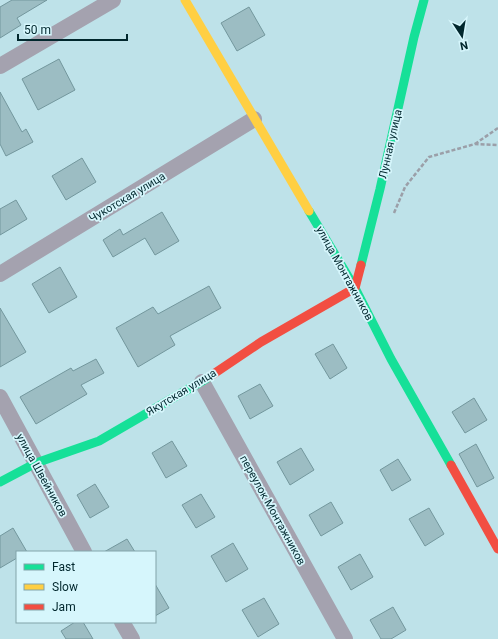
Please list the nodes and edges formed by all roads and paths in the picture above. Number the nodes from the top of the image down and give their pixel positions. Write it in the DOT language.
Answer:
graph roads {
  1 [pos="112,0"];
  2 [pos="184,0"];
  3 [pos="424,0"];
  4 [pos="0,66"];
  5 [pos="254,119"];
  6 [pos="498,128"];
  7 [pos="474,144"];
  8 [pos="498,145"];
  9 [pos="393,215"];
  10 [pos="0,274"];
  11 [pos="355,288"];
  12 [pos="202,382"];
  13 [pos="0,397"];
  14 [pos="36,463"];
  15 [pos="0,482"];
  16 [pos="498,549"];
  17 [pos="83,551"];
  18 [pos="123,623"];
  19 [pos="132,639"];
  20 [pos="345,639"];
  1 -- 4 [label="street"];
  2 -- 5 [label="street, улица Монтажников"];
  3 -- 11 [label="street, Лунная улица"];
  5 -- 10 [label="street, Чукотская улица"];
  5 -- 11 [label="street, улица Монтажников"];
  6 -- 7 [label="path"];
  7 -- 8 [label="path"];
  7 -- 9 [label="path"];
  11 -- 12 [label="street, Якутская улица"];
  11 -- 16 [label="street, улица Монтажников"];
  12 -- 14 [label="street, Якутская улица"];
  12 -- 20 [label="street, переулок Монтажников"];
  13 -- 14 [label="street, улица Швейников"];
  14 -- 15 [label="street, Якутская улица"];
  14 -- 17 [label="street, улица Швейников"];
  18 -- 19 [label="street"];
}
